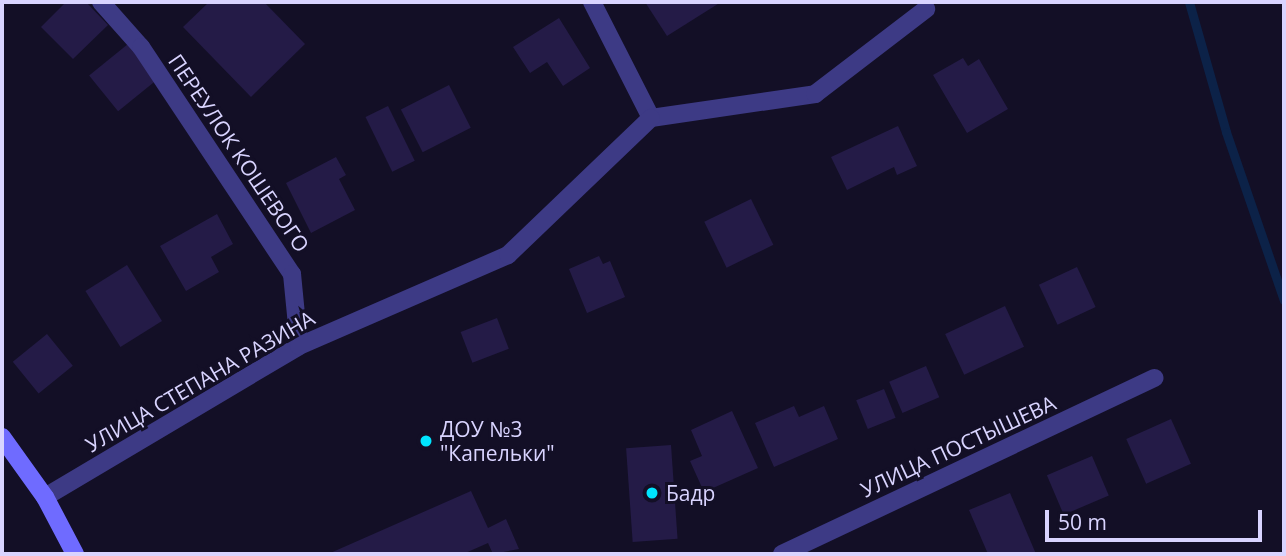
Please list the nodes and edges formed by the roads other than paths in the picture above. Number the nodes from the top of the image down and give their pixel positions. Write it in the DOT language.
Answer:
graph roads {
  1 [pos="101,2"];
  2 [pos="592,2"];
  3 [pos="926,9"];
  4 [pos="651,118"];
  5 [pos="299,346"];
  6 [pos="1153,378"];
  7 [pos="2,438"];
  8 [pos="44,498"];
  9 [pos="75,554"];
  10 [pos="782,554"];
  1 -- 5 [label="street, ПЕРЕУЛОК КОШЕВОГО"];
  2 -- 4 [label="street"];
  3 -- 4 [label="street"];
  4 -- 5 [label="street, УЛИЦА СТЕПАНА РАЗИНА"];
  5 -- 8 [label="street, УЛИЦА СТЕПАНА РАЗИНА"];
  6 -- 10 [label="street, УЛИЦА ПОСТЫШЕВА"];
  7 -- 8 [label="street"];
  8 -- 9 [label="street"];
}
